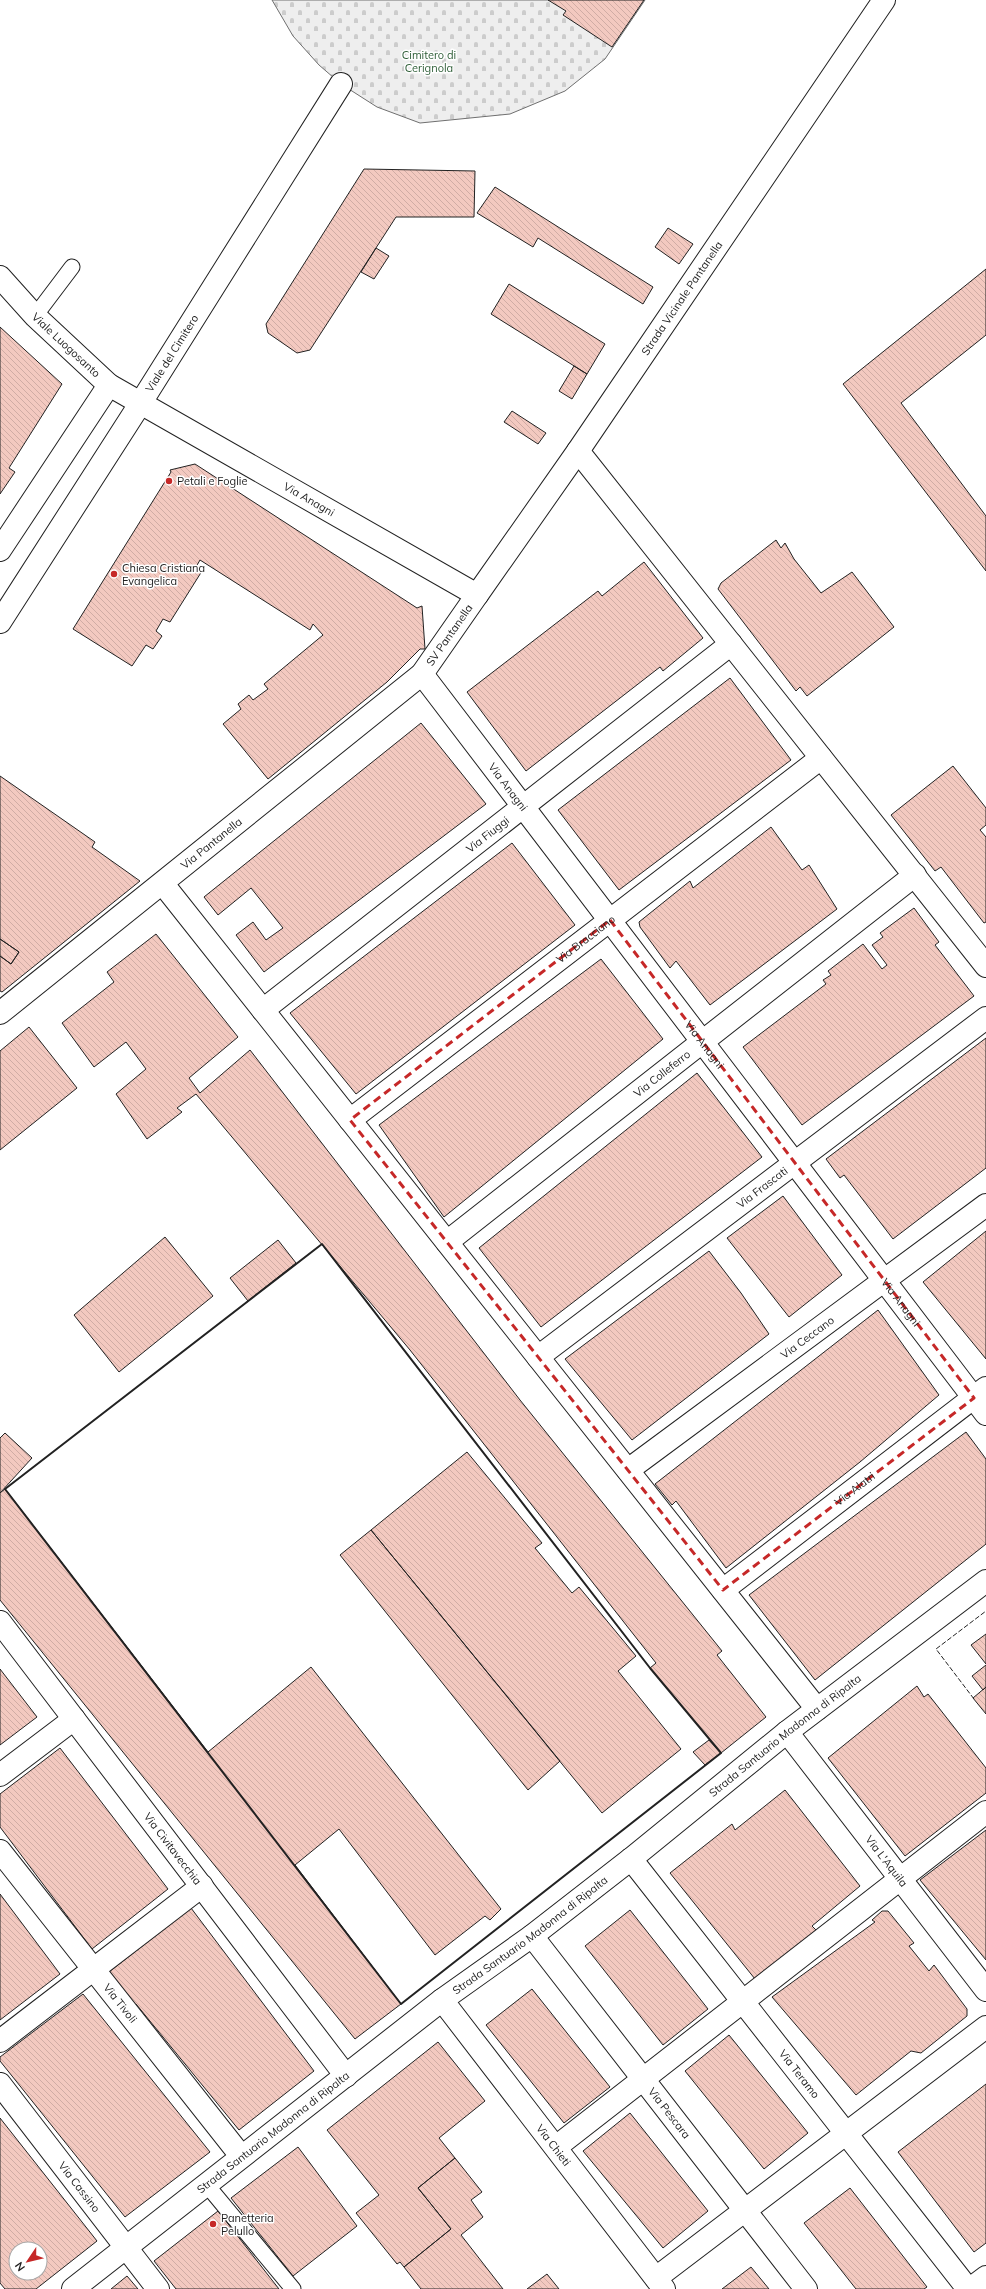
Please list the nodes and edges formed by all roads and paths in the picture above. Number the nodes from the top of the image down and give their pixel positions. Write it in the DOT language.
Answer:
graph roads {
  1 [pos="884,0"];
  2 [pos="341,84"];
  3 [pos="72,267"];
  4 [pos="0,277"];
  5 [pos="35,316"];
  6 [pos="109,385"];
  7 [pos="140,404"];
  8 [pos="578,451"];
  9 [pos="0,550"];
  10 [pos="477,595"];
  11 [pos="0,622"];
  12 [pos="731,644"];
  13 [pos="422,674"];
  14 [pos="821,758"];
  15 [pos="524,807"];
  16 [pos="915,875"];
  17 [pos="163,884"];
  18 [pos="610,920"];
  19 [pos="986,966"];
  20 [pos="263,1010"];
  21 [pos="0,1013"];
  22 [pos="986,1018"];
  23 [pos="702,1042"];
  24 [pos="350,1120"];
  25 [pos="794,1162"];
  26 [pos="986,1205"];
  27 [pos="447,1242"];
  28 [pos="884,1280"];
  29 [pos="538,1356"];
  30 [pos="982,1400"];
  31 [pos="628,1470"];
  32 [pos="986,1581"];
  33 [pos="723,1590"];
  34 [pos="0,1622"];
  35 [pos="818,1709"];
  36 [pos="74,1719"];
  37 [pos="787,1732"];
  38 [pos="0,1775"];
  39 [pos="986,1812"];
  40 [pos="0,1851"];
  41 [pos="631,1860"];
  42 [pos="900,1879"];
  43 [pos="202,1886"];
  44 [pos="532,1936"];
  45 [pos="93,1969"];
  46 [pos="986,1990"];
  47 [pos="442,2000"];
  48 [pos="743,2002"];
  49 [pos="986,2027"];
  50 [pos="0,2041"];
  51 [pos="346,2076"];
  52 [pos="643,2079"];
  53 [pos="0,2084"];
  54 [pos="846,2134"];
  55 [pos="556,2147"];
  56 [pos="241,2156"];
  57 [pos="206,2184"];
  58 [pos="746,2210"];
  59 [pos="127,2248"];
  60 [pos="986,2277"];
  61 [pos="660,2284"];
  62 [pos="73,2289"];
  63 [pos="158,2289"];
  64 [pos="293,2289"];
  65 [pos="806,2289"];
  66 [pos="969,2289"];
  1 -- 8 [label="street, Strada Vicinale Pantanella"];
  2 -- 7 [label="street, Viale del Cimitero"];
  3 -- 5 [label="lane"];
  4 -- 5 [label="street, Viale Luogosanto"];
  5 -- 6 [label="street, Viale Luogosanto"];
  6 -- 7 [label="street, Viale Luogosanto"];
  6 -- 9 [label="street"];
  7 -- 10 [label="street, Via Anagni"];
  7 -- 11 [label="street, Viale del Cimitero"];
  8 -- 10 [label="street, Strada Vicinale Pantanella"];
  8 -- 12 [label="street"];
  10 -- 13 [label="street, SV Pantanella"];
  12 -- 14 [label="street"];
  12 -- 15 [label="street, Via Fiuggi"];
  13 -- 15 [label="street, Via Anagni"];
  13 -- 17 [label="street, Via Pantanella"];
  14 -- 16 [label="street"];
  14 -- 18 [label="street, Via Bracciano"];
  15 -- 18 [label="street, Via Anagni"];
  15 -- 20 [label="street, Via Fiuggi"];
  16 -- 19 [label="street"];
  16 -- 23 [label="street, Via Colleferro"];
  17 -- 20 [label="street"];
  17 -- 21 [label="street, Via Pantanella"];
  18 -- 23 [label="street, Via Anagni"];
  18 -- 24 [label="street, Via Bracciano"];
  20 -- 24 [label="street"];
  22 -- 25 [label="street, Via Frascati"];
  23 -- 25 [label="street, Via Anagni"];
  23 -- 27 [label="street, Via Colleferro"];
  24 -- 27 [label="street"];
  25 -- 28 [label="street, Via Anagni"];
  25 -- 29 [label="street, Via Frascati"];
  26 -- 28 [label="street, Via Ceccano"];
  27 -- 29 [label="street"];
  28 -- 30 [label="street, Via Anagni"];
  28 -- 31 [label="street, Via Ceccano"];
  29 -- 31 [label="street"];
  30 -- 33 [label="street, Via Alatri"];
  31 -- 33 [label="street"];
  32 -- 35 [label="street, Strada Santuario Madonna di Ripalta"];
  33 -- 35 [label="street"];
  34 -- 36 [label="street, Via Civitavecchia"];
  35 -- 37 [label="street, Strada Santuario Madonna di Ripalta"];
  36 -- 38 [label="street"];
  36 -- 43 [label="street, Via Civitavecchia"];
  37 -- 41 [label="street, Strada Santuario Madonna di Ripalta"];
  37 -- 42 [label="street, Via L'Aquila"];
  39 -- 42 [label="street"];
  40 -- 45 [label="street, Via Tivoli"];
  41 -- 44 [label="street, Strada Santuario Madonna di Ripalta"];
  41 -- 48 [label="street, Via Teramo"];
  42 -- 46 [label="street, Via L'Aquila"];
  42 -- 48 [label="street"];
  43 -- 45 [label="street"];
  43 -- 51 [label="street, Via Civitavecchia"];
  44 -- 47 [label="street, Strada Santuario Madonna di Ripalta"];
  44 -- 52 [label="street, Via Pescara"];
  45 -- 50 [label="street"];
  45 -- 56 [label="street, Via Tivoli"];
  47 -- 51 [label="street, Strada Santuario Madonna di Ripalta"];
  47 -- 55 [label="street, Via Chieti"];
  48 -- 52 [label="street"];
  48 -- 54 [label="street, Via Teramo"];
  49 -- 54 [label="street"];
  51 -- 56 [label="street, Strada Santuario Madonna di Ripalta"];
  52 -- 55 [label="street"];
  52 -- 58 [label="street, Via Pescara"];
  53 -- 59 [label="street, Via Cassino"];
  54 -- 58 [label="street"];
  54 -- 66 [label="street, Via Teramo"];
  55 -- 61 [label="street, Via Chieti"];
  56 -- 57 [label="street, Strada Santuario Madonna di Ripalta"];
  57 -- 59 [label="street, Strada Santuario Madonna di Ripalta"];
  57 -- 64 [label="lane"];
  58 -- 61 [label="street"];
  58 -- 65 [label="street, Via Pescara"];
  59 -- 62 [label="street, Strada Santuario Madonna di Ripalta"];
  59 -- 63 [label="street, Via Cassino"];
  60 -- 66 [label="street"];
}
